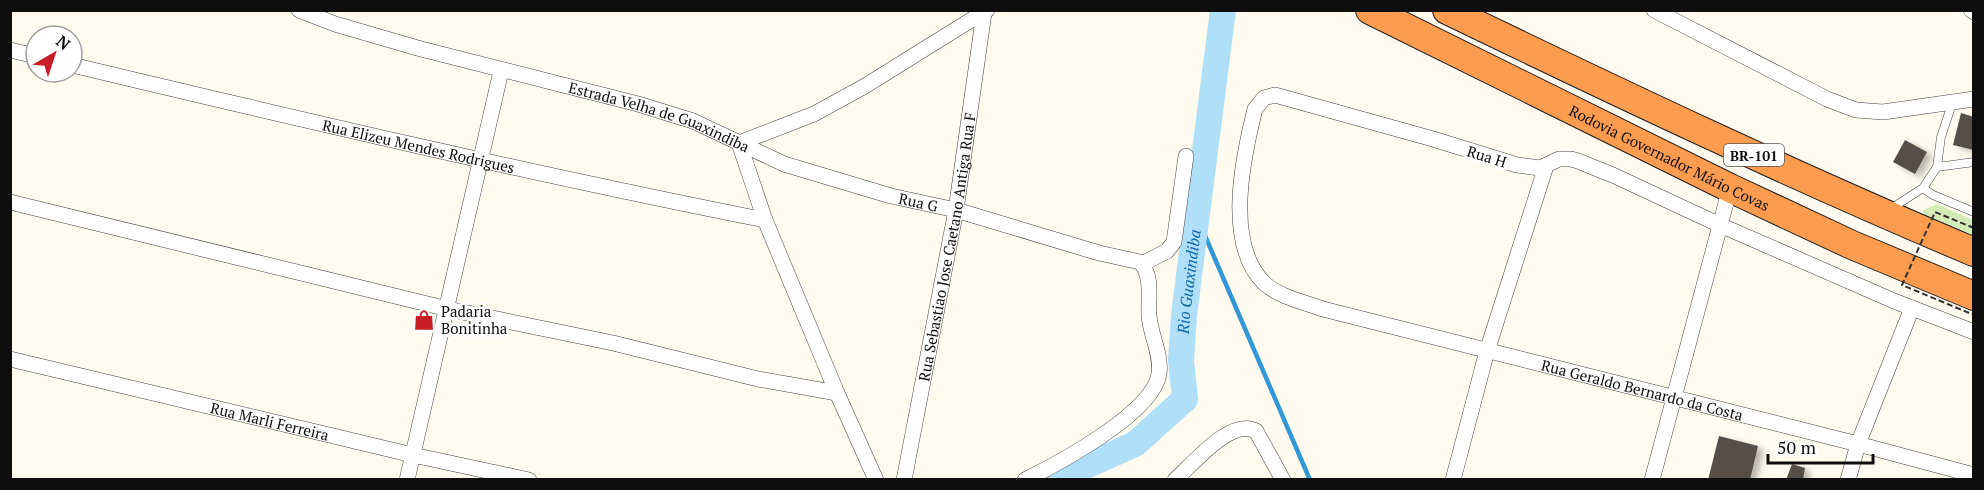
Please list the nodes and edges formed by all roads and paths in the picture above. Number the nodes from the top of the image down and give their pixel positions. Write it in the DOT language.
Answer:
graph roads {
  1 [pos="299,10"];
  2 [pos="1370,10"];
  3 [pos="1447,10"];
  4 [pos="1654,10"];
  5 [pos="982,11"];
  6 [pos="337,17"];
  7 [pos="84,68"];
  8 [pos="501,71"];
  9 [pos="1974,99"];
  10 [pos="1953,101"];
  11 [pos="739,143"];
  12 [pos="1186,156"];
  13 [pos="480,160"];
  14 [pos="1974,162"];
  15 [pos="1546,166"];
  16 [pos="1937,167"];
  17 [pos="1730,188"];
  18 [pos="1923,188"];
  19 [pos="10,202"];
  20 [pos="1874,209"];
  21 [pos="956,210"];
  22 [pos="1974,212"];
  23 [pos="765,220"];
  24 [pos="1720,225"];
  25 [pos="1974,228"];
  26 [pos="1974,252"];
  27 [pos="1142,264"];
  28 [pos="1974,296"];
  29 [pos="1911,308"];
  30 [pos="448,309"];
  31 [pos="1974,315"];
  32 [pos="1974,332"];
  33 [pos="1487,351"];
  34 [pos="10,359"];
  35 [pos="837,393"];
  36 [pos="1674,398"];
  37 [pos="1858,444"];
  38 [pos="413,455"];
  39 [pos="1974,476"];
  40 [pos="1278,477"];
  41 [pos="407,480"];
  42 [pos="530,480"];
  43 [pos="876,480"];
  44 [pos="904,480"];
  45 [pos="1025,480"];
  46 [pos="1175,480"];
  47 [pos="1453,480"];
  48 [pos="1652,480"];
  49 [pos="1848,480"];
  1 -- 6 [label="street, Estrada Velha de Guaxindiba"];
  2 -- 17 [label="highway, Rodovia Governador Mário Covas / BR-101"];
  3 -- 20 [label="highway, BR-101"];
  4 -- 10 [label="street"];
  5 -- 11 [label="street"];
  5 -- 21 [label="street, Rua Sebastiao Jose Caetano Antiga Rua F"];
  6 -- 8 [label="street, Estrada Velha de Guaxindiba"];
  7 -- 13 [label="street, Rua Elizeu Mendes Rodrigues"];
  8 -- 11 [label="street, Estrada Velha de Guaxindiba"];
  8 -- 13 [label="street"];
  9 -- 10 [label="street"];
  10 -- 16 [label="lane"];
  11 -- 21 [label="street, Rua G"];
  11 -- 23 [label="street, Estrada Velha de Guaxindiba"];
  12 -- 27 [label="street"];
  13 -- 23 [label="street, Rua Elizeu Mendes Rodrigues"];
  13 -- 30 [label="street"];
  14 -- 16 [label="lane"];
  15 -- 24 [label="street, Rua H"];
  15 -- 33 [label="street"];
  15 -- 33 [label="street, Rua H"];
  16 -- 18 [label="lane"];
  17 -- 24 [label="street"];
  17 -- 28 [label="highway, Rodovia Governador Mário Covas / BR-101"];
  18 -- 20 [label="lane"];
  18 -- 22 [label="lane"];
  19 -- 30 [label="street"];
  20 -- 26 [label="highway, BR-101"];
  21 -- 27 [label="street, Rua G"];
  21 -- 44 [label="street, Rua Sebastiao Jose Caetano Antiga Rua F"];
  23 -- 35 [label="street, Estrada Velha de Guaxindiba"];
  24 -- 29 [label="street, Rua H"];
  24 -- 36 [label="street"];
  25 -- 31 [label="path, bridge"];
  27 -- 45 [label="street"];
  29 -- 32 [label="street, Rua H"];
  29 -- 37 [label="street"];
  30 -- 35 [label="street"];
  30 -- 38 [label="street"];
  33 -- 36 [label="street, Rua Geraldo Bernardo da Costa"];
  33 -- 47 [label="street"];
  34 -- 38 [label="street, Rua Marli Ferreira"];
  35 -- 43 [label="street, Estrada Velha de Guaxindiba"];
  36 -- 37 [label="street, Rua Geraldo Bernardo da Costa"];
  36 -- 48 [label="street"];
  37 -- 39 [label="street, Rua Geraldo Bernardo da Costa"];
  37 -- 49 [label="street"];
  38 -- 41 [label="street"];
  38 -- 42 [label="street, Rua Marli Ferreira"];
  40 -- 46 [label="street"];
}
